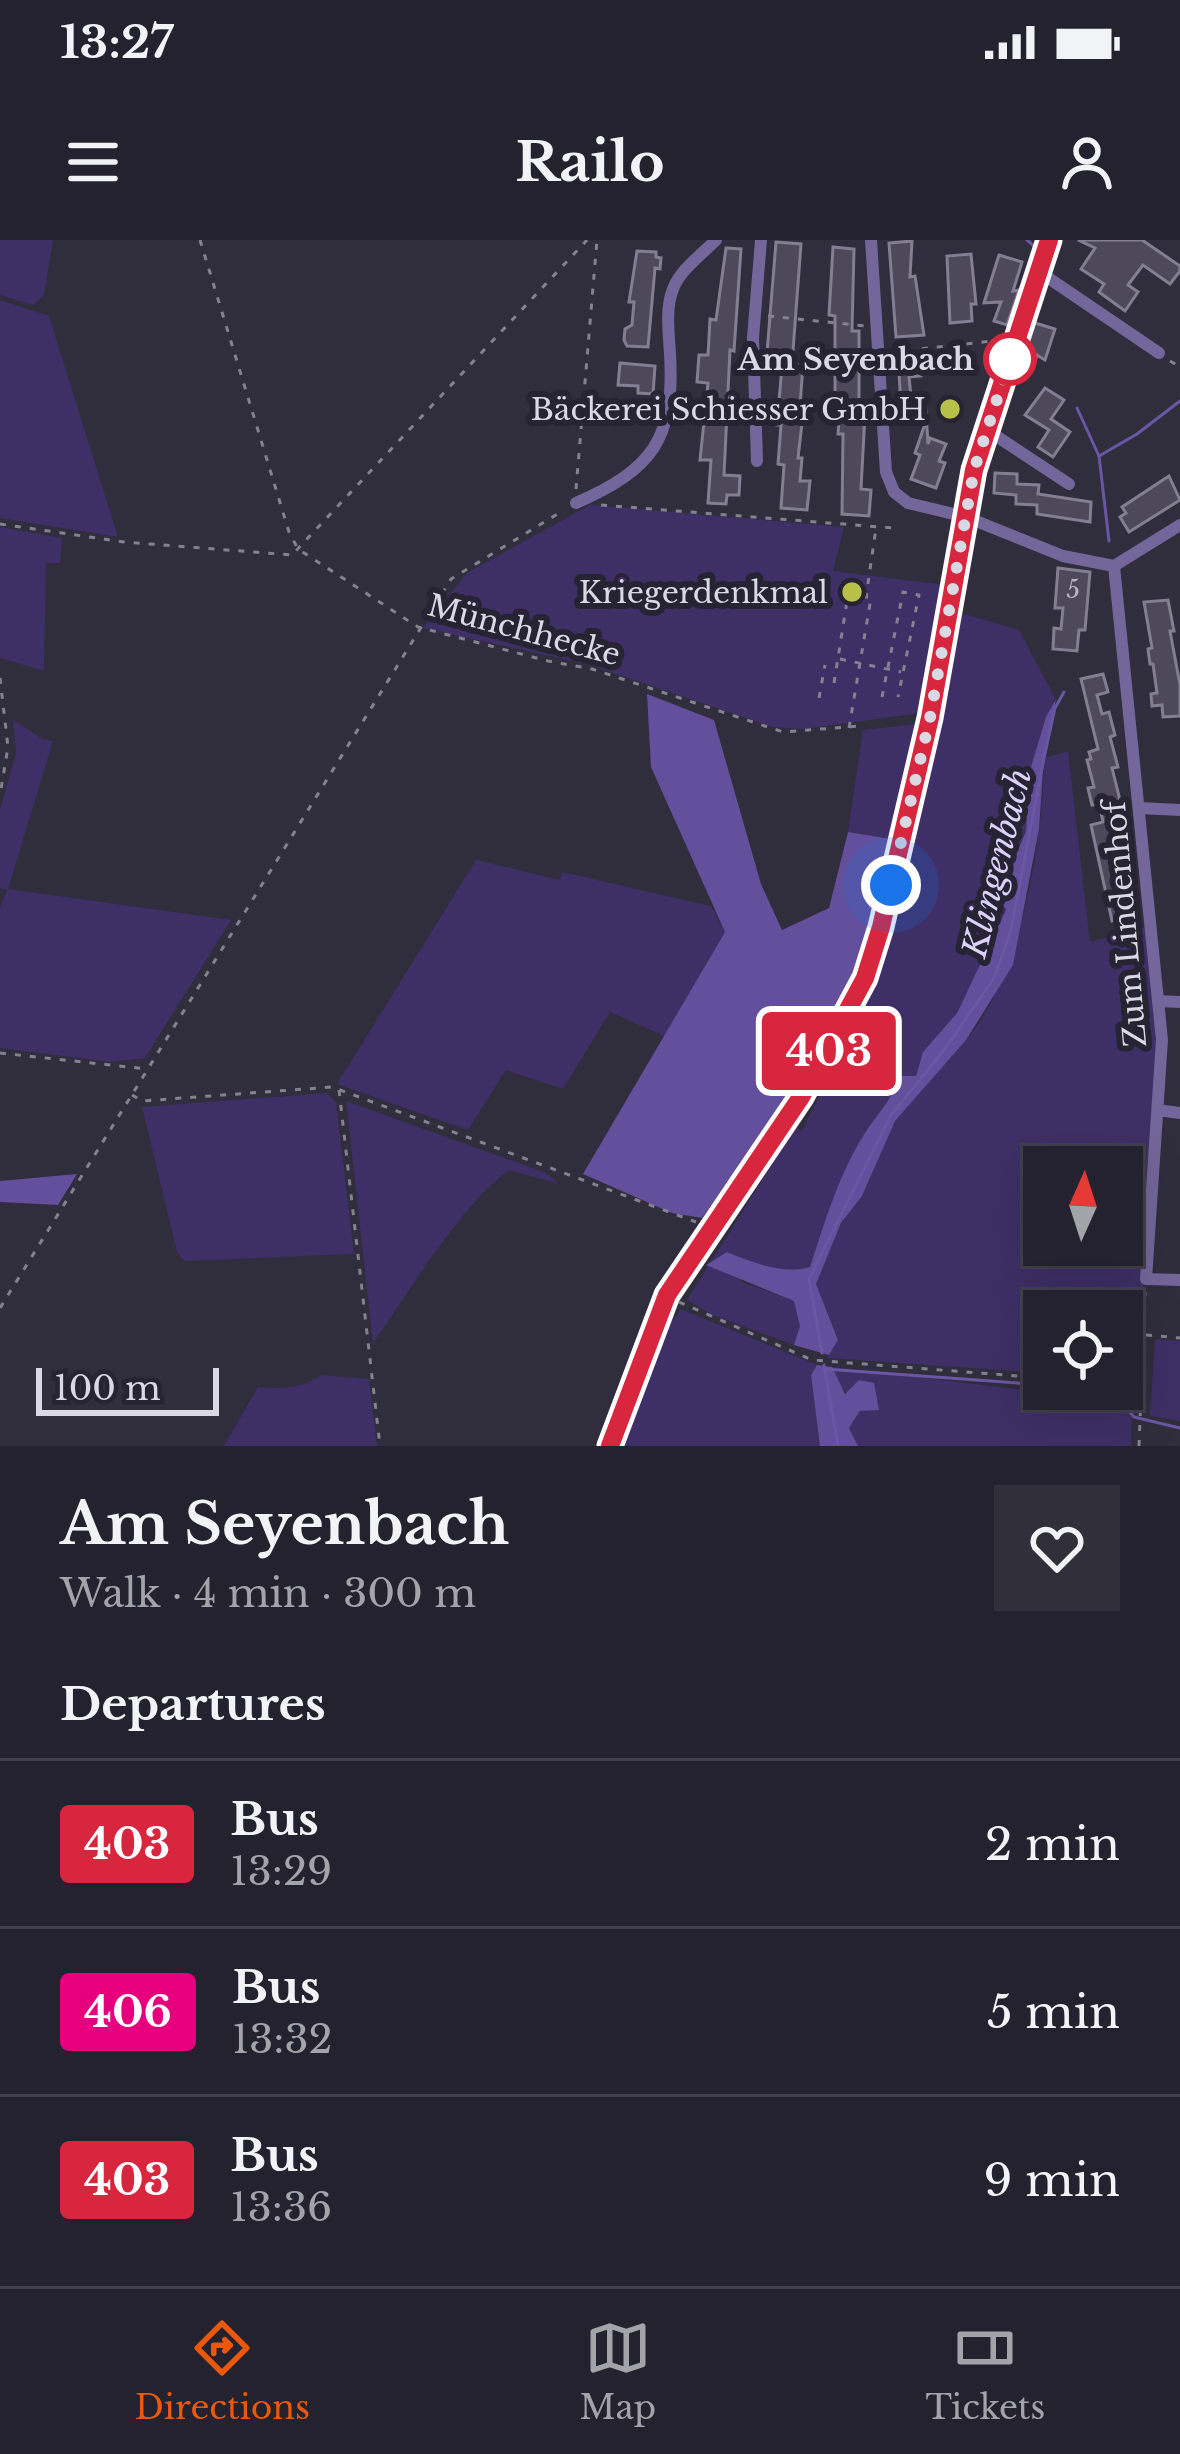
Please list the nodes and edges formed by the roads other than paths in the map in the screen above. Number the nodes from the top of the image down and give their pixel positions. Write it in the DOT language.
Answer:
graph roads {
  1 [pos="716,240"];
  2 [pos="761,240"];
  3 [pos="871,240"];
  4 [pos="1049,240"];
  5 [pos="1041,273"];
  6 [pos="1159,353"];
  7 [pos="984,428"];
  8 [pos="757,461"];
  9 [pos="1069,484"];
  10 [pos="576,503"];
  11 [pos="966,517"];
  12 [pos="1180,525"];
  13 [pos="1114,566"];
  14 [pos="1139,808"];
  15 [pos="1180,810"];
  16 [pos="1158,1001"];
  17 [pos="1180,1002"];
  18 [pos="1157,1110"];
  19 [pos="1180,1113"];
  20 [pos="1180,1280"];
  21 [pos="610,1446"];
  1 -- 10 [label="street"];
  2 -- 8 [label="street"];
  3 -- 11 [label="street"];
  4 -- 5 [label="main road"];
  5 -- 6 [label="street"];
  5 -- 7 [label="main road"];
  7 -- 9 [label="street"];
  7 -- 11 [label="main road"];
  11 -- 13 [label="street"];
  11 -- 21 [label="main road"];
  12 -- 13 [label="street"];
  13 -- 14 [label="street, Zum Lindenhof"];
  14 -- 15 [label="street"];
  14 -- 16 [label="street, Zum Lindenhof"];
  16 -- 17 [label="street"];
  16 -- 18 [label="street, Zum Lindenhof"];
  18 -- 19 [label="street"];
  18 -- 20 [label="street, Zum Lindenhof"];
}
